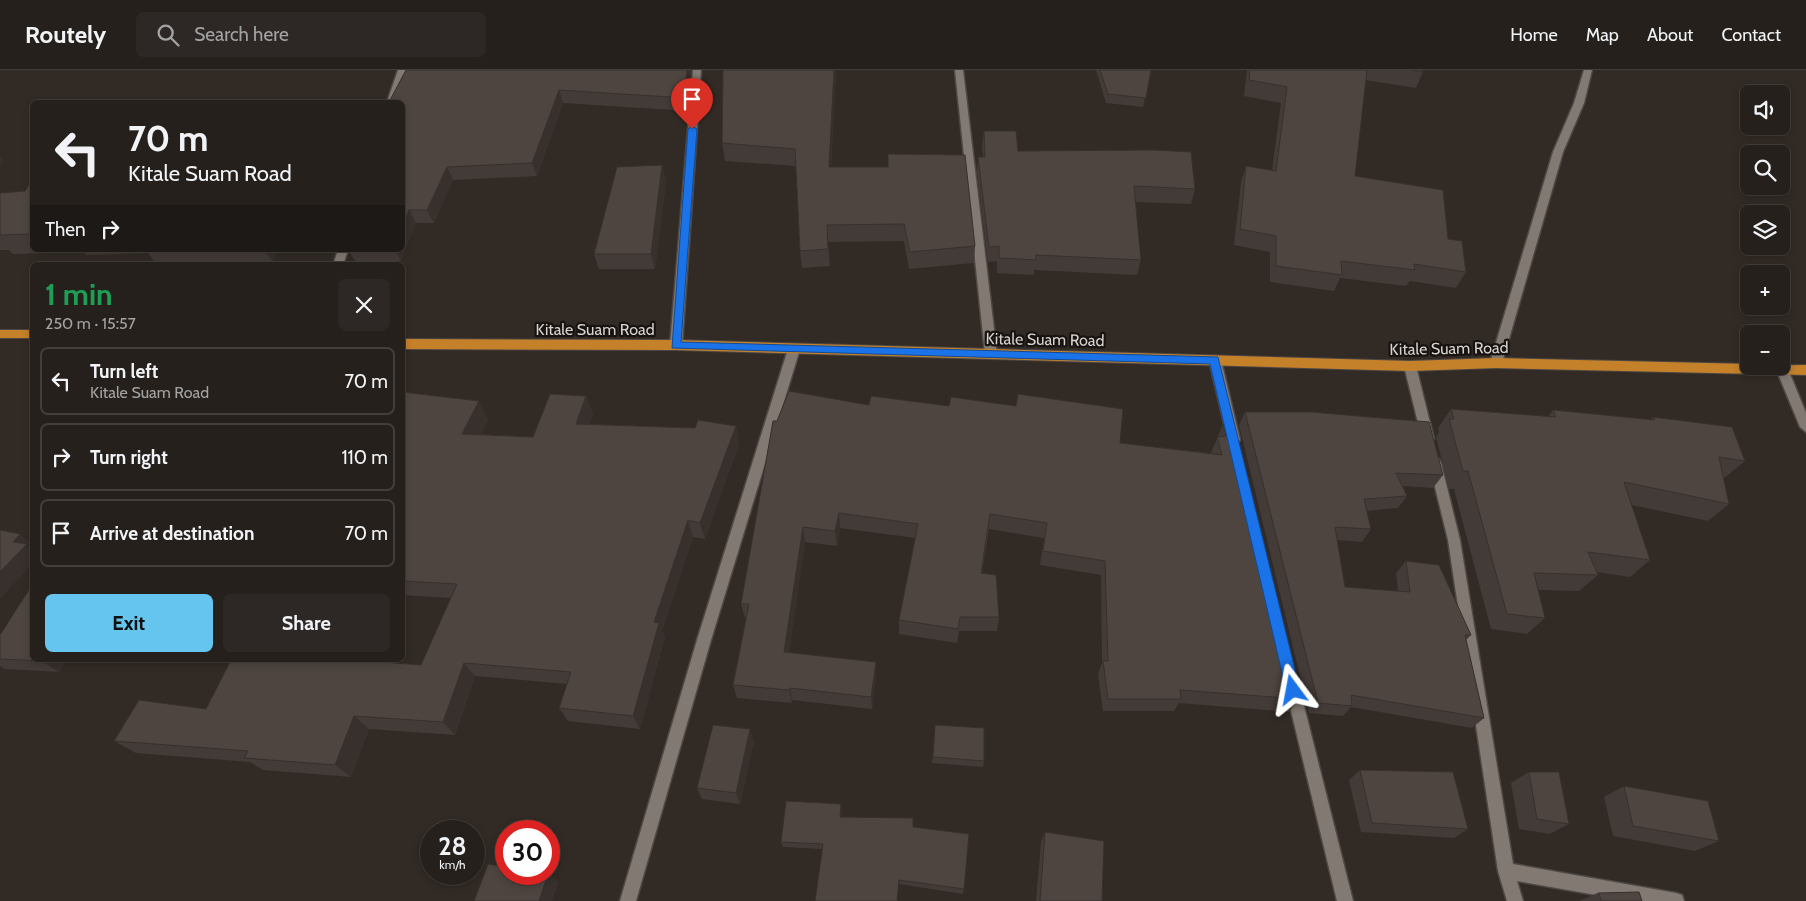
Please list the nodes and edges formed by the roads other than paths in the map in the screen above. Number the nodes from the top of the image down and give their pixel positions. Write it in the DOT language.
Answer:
graph roads {
  1 [pos="402,70"];
  2 [pos="697,70"];
  3 [pos="959,70"];
  4 [pos="1588,70"];
  5 [pos="392,100"];
  6 [pos="0,334"];
  7 [pos="30,334"];
  8 [pos="405,344"];
  9 [pos="676,346"];
  10 [pos="794,349"];
  11 [pos="991,354"];
  12 [pos="1215,360"];
  13 [pos="1496,363"];
  14 [pos="1410,366"];
  15 [pos="1740,368"];
  16 [pos="1790,369"];
  17 [pos="1806,370"];
  18 [pos="1784,375"];
  19 [pos="1806,427"];
  20 [pos="1238,457"];
  21 [pos="1288,670"];
  22 [pos="1506,871"];
  23 [pos="628,901"];
  24 [pos="1346,901"];
  25 [pos="1515,901"];
  26 [pos="1676,901"];
  1 -- 5 [label="street"];
  2 -- 9 [label="street"];
  3 -- 11 [label="street"];
  4 -- 13 [label="street"];
  6 -- 7 [label="highway"];
  8 -- 9 [label="highway, Kitale Suam Road"];
  9 -- 10 [label="highway, Kitale Suam Road"];
  10 -- 11 [label="highway, Kitale Suam Road"];
  10 -- 23 [label="street"];
  11 -- 12 [label="highway, Kitale Suam Road"];
  12 -- 14 [label="highway, Kitale Suam Road"];
  12 -- 20 [label="street"];
  13 -- 14 [label="highway, Kitale Suam Road"];
  13 -- 15 [label="highway, Kitale Suam Road"];
  14 -- 22 [label="street"];
  16 -- 17 [label="highway, Kitale Suam Road"];
  18 -- 19 [label="street"];
  21 -- 24 [label="street"];
  22 -- 25 [label="street"];
  22 -- 26 [label="street"];
}
